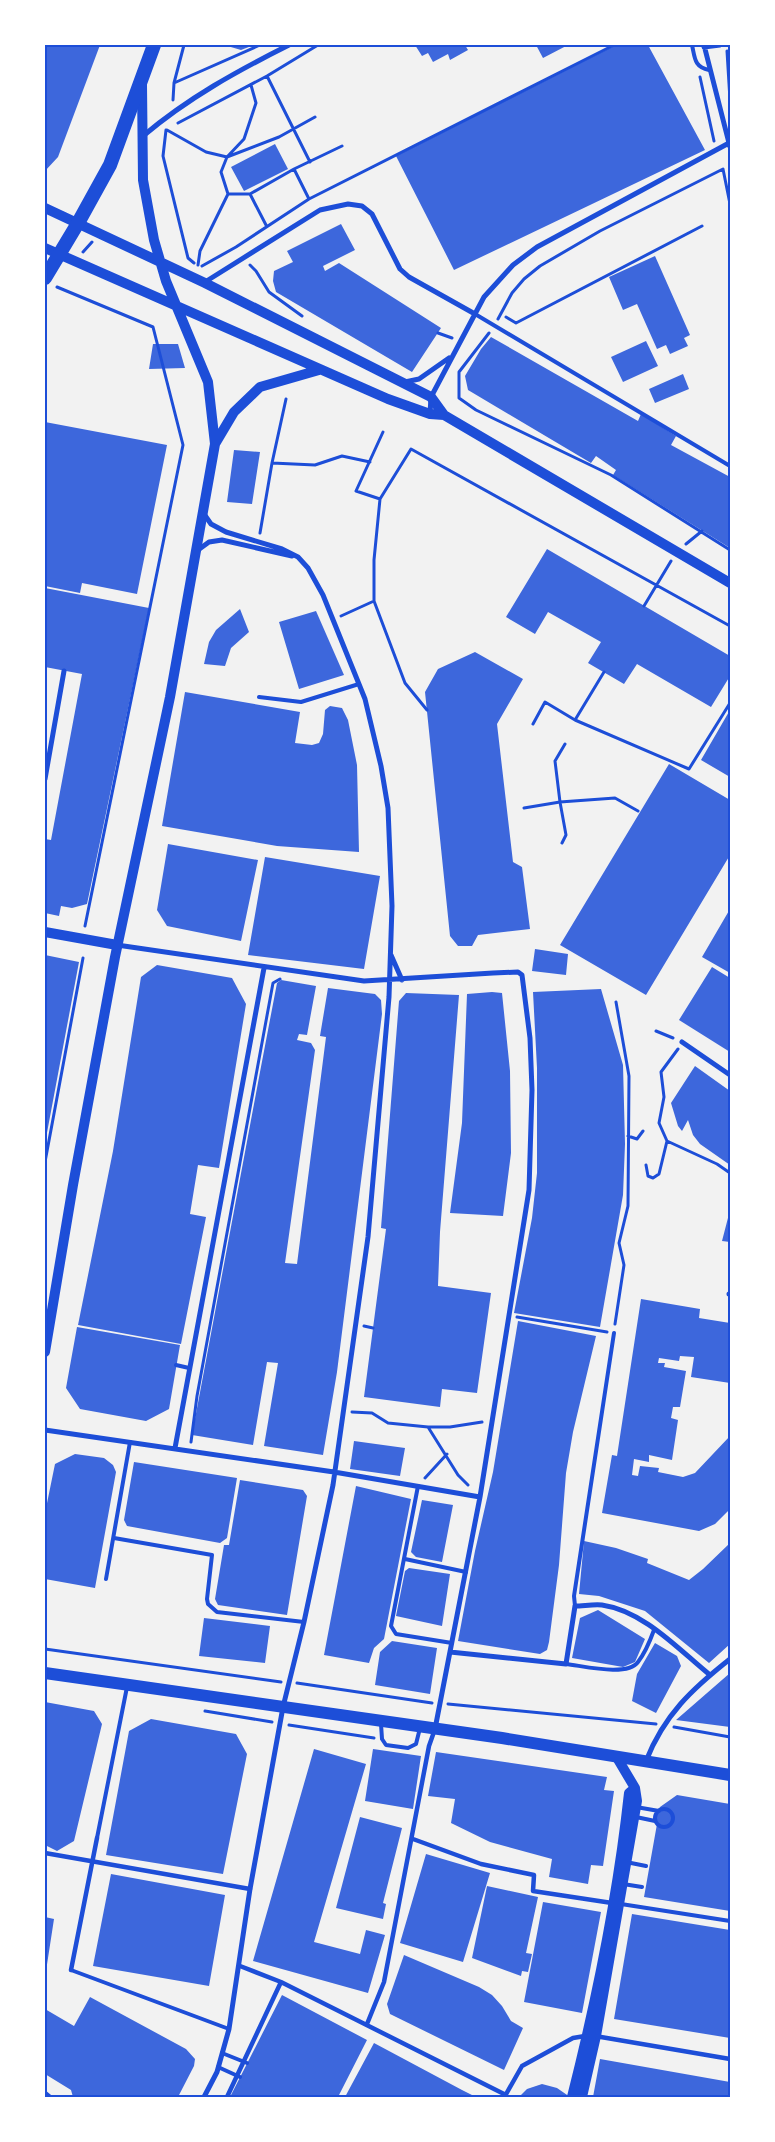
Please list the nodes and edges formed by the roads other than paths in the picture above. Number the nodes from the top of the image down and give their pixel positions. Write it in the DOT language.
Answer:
graph roads {
  1 [pos="154,45"];
  2 [pos="289,45"];
  3 [pos="692,45"];
  4 [pos="720,45"];
  5 [pos="704,46"];
  6 [pos="709,70"];
  7 [pos="142,76"];
  8 [pos="141,138"];
  9 [pos="730,145"];
  10 [pos="45,208"];
  11 [pos="78,223"];
  12 [pos="45,248"];
  13 [pos="58,254"];
  14 [pos="160,262"];
  15 [pos="45,278"];
  16 [pos="205,283"];
  17 [pos="176,306"];
  18 [pos="474,314"];
  19 [pos="452,356"];
  20 [pos="319,370"];
  21 [pos="394,380"];
  22 [pos="431,397"];
  23 [pos="430,414"];
  24 [pos="444,414"];
  25 [pos="216,444"];
  26 [pos="730,466"];
  27 [pos="204,514"];
  28 [pos="196,551"];
  29 [pos="298,557"];
  30 [pos="730,583"];
  31 [pos="64,670"];
  32 [pos="359,684"];
  33 [pos="259,698"];
  34 [pos="45,779"];
  35 [pos="45,932"];
  36 [pos="117,945"];
  37 [pos="390,952"];
  38 [pos="264,968"];
  39 [pos="402,980"];
  40 [pos="389,981"];
  41 [pos="682,1042"];
  42 [pos="730,1075"];
  43 [pos="47,1327"];
  44 [pos="614,1333"];
  45 [pos="45,1352"];
  46 [pos="176,1365"];
  47 [pos="189,1368"];
  48 [pos="45,1430"];
  49 [pos="130,1442"];
  50 [pos="175,1448"];
  51 [pos="334,1472"];
  52 [pos="418,1486"];
  53 [pos="480,1497"];
  54 [pos="114,1538"];
  55 [pos="405,1559"];
  56 [pos="466,1572"];
  57 [pos="106,1578"];
  58 [pos="575,1606"];
  59 [pos="304,1622"];
  60 [pos="654,1630"];
  61 [pos="452,1643"];
  62 [pos="450,1652"];
  63 [pos="730,1659"];
  64 [pos="566,1664"];
  65 [pos="45,1674"];
  66 [pos="710,1675"];
  67 [pos="127,1685"];
  68 [pos="283,1707"];
  69 [pos="381,1722"];
  70 [pos="420,1727"];
  71 [pos="435,1730"];
  72 [pos="616,1756"];
  73 [pos="646,1761"];
  74 [pos="730,1775"];
  75 [pos="635,1788"];
  76 [pos="659,1811"];
  77 [pos="631,1821"];
  78 [pos="656,1821"];
  79 [pos="97,1838"];
  80 [pos="413,1839"];
  81 [pos="45,1853"];
  82 [pos="92,1861"];
  83 [pos="626,1862"];
  84 [pos="646,1866"];
  85 [pos="623,1884"];
  86 [pos="642,1887"];
  87 [pos="250,1889"];
  88 [pos="616,1903"];
  89 [pos="730,1921"];
  90 [pos="240,1966"];
  91 [pos="71,1970"];
  92 [pos="281,1982"];
  93 [pos="367,2024"];
  94 [pos="229,2029"];
  95 [pos="591,2036"];
  96 [pos="222,2053"];
  97 [pos="730,2059"];
  98 [pos="245,2063"];
  99 [pos="218,2067"];
  100 [pos="238,2076"];
  101 [pos="505,2096"];
  102 [pos="204,2097"];
  103 [pos="227,2097"];
  104 [pos="572,2097"];
  105 [pos="582,2097"];
  1 -- 7 [label="highway"];
  2 -- 8 [label="street"];
  3 -- 6 [label="lane"];
  4 -- 5 [label="street"];
  5 -- 6 [label="street"];
  6 -- 9 [label="street"];
  7 -- 8 [label="main road"];
  7 -- 11 [label="highway"];
  8 -- 14 [label="main road"];
  9 -- 18 [label="street"];
  10 -- 11 [label="main road"];
  11 -- 13 [label="highway"];
  11 -- 14 [label="main road"];
  12 -- 13 [label="main road"];
  13 -- 15 [label="highway"];
  13 -- 17 [label="main road"];
  14 -- 16 [label="main road"];
  14 -- 17 [label="main road"];
  16 -- 18 [label="street"];
  16 -- 21 [label="main road"];
  17 -- 20 [label="main road"];
  17 -- 25 [label="main road"];
  18 -- 19 [label="street"];
  18 -- 26 [label="lane"];
  19 -- 21 [label="street"];
  19 -- 22 [label="street"];
  20 -- 23 [label="main road"];
  20 -- 25 [label="main road"];
  21 -- 22 [label="main road"];
  22 -- 23 [label="street"];
  22 -- 24 [label="main road"];
  23 -- 24 [label="main road"];
  24 -- 30 [label="main road"];
  25 -- 27 [label="main road"];
  27 -- 28 [label="main road"];
  27 -- 29 [label="street"];
  28 -- 29 [label="street"];
  28 -- 36 [label="main road"];
  29 -- 32 [label="street"];
  31 -- 34 [label="street"];
  32 -- 33 [label="lane"];
  32 -- 37 [label="street"];
  35 -- 36 [label="main road"];
  36 -- 38 [label="street"];
  36 -- 43 [label="main road"];
  37 -- 39 [label="street"];
  37 -- 40 [label="street"];
  38 -- 40 [label="street"];
  38 -- 47 [label="street"];
  39 -- 40 [label="street"];
  39 -- 53 [label="street"];
  40 -- 51 [label="street"];
  41 -- 42 [label="street"];
  43 -- 45 [label="main road"];
  44 -- 58 [label="lane"];
  46 -- 47 [label="lane"];
  47 -- 50 [label="street"];
  48 -- 49 [label="street"];
  49 -- 50 [label="street"];
  49 -- 54 [label="lane"];
  50 -- 51 [label="street"];
  51 -- 52 [label="street"];
  51 -- 59 [label="street"];
  52 -- 53 [label="street"];
  52 -- 55 [label="lane"];
  53 -- 56 [label="street"];
  54 -- 57 [label="lane"];
  54 -- 59 [label="lane"];
  55 -- 56 [label="lane"];
  55 -- 61 [label="lane"];
  56 -- 61 [label="street"];
  58 -- 60 [label="street"];
  58 -- 64 [label="street"];
  59 -- 68 [label="street"];
  60 -- 64 [label="lane"];
  60 -- 66 [label="street"];
  61 -- 62 [label="street"];
  62 -- 64 [label="street"];
  62 -- 71 [label="street"];
  63 -- 66 [label="street"];
  65 -- 67 [label="main road"];
  66 -- 73 [label="street"];
  67 -- 68 [label="main road"];
  67 -- 79 [label="lane"];
  68 -- 69 [label="main road"];
  68 -- 87 [label="street"];
  69 -- 70 [label="main road"];
  69 -- 70 [label="lane"];
  70 -- 71 [label="main road"];
  71 -- 72 [label="main road"];
  71 -- 80 [label="street"];
  72 -- 73 [label="main road"];
  72 -- 75 [label="main road"];
  73 -- 74 [label="main road"];
  75 -- 77 [label="main road"];
  75 -- 77 [label="main road"];
  76 -- 77 [label="lane"];
  76 -- 78 [label="lane"];
  76 -- 78 [label="lane"];
  77 -- 78 [label="lane"];
  77 -- 83 [label="main road"];
  77 -- 88 [label="main road"];
  79 -- 82 [label="street"];
  80 -- 88 [label="street"];
  80 -- 93 [label="street"];
  81 -- 82 [label="street"];
  82 -- 87 [label="street"];
  82 -- 91 [label="street"];
  83 -- 84 [label="lane"];
  83 -- 85 [label="main road"];
  85 -- 86 [label="lane"];
  85 -- 88 [label="main road"];
  87 -- 90 [label="street"];
  88 -- 89 [label="lane"];
  88 -- 95 [label="main road"];
  90 -- 92 [label="street"];
  90 -- 94 [label="street"];
  91 -- 94 [label="lane"];
  92 -- 93 [label="street"];
  92 -- 98 [label="street"];
  93 -- 101 [label="street"];
  94 -- 96 [label="street"];
  95 -- 97 [label="street"];
  95 -- 101 [label="street"];
  95 -- 104 [label="main road"];
  95 -- 105 [label="main road"];
  96 -- 98 [label="lane"];
  96 -- 99 [label="street"];
  98 -- 100 [label="street"];
  99 -- 100 [label="lane"];
  99 -- 102 [label="street"];
  100 -- 103 [label="street"];
}
